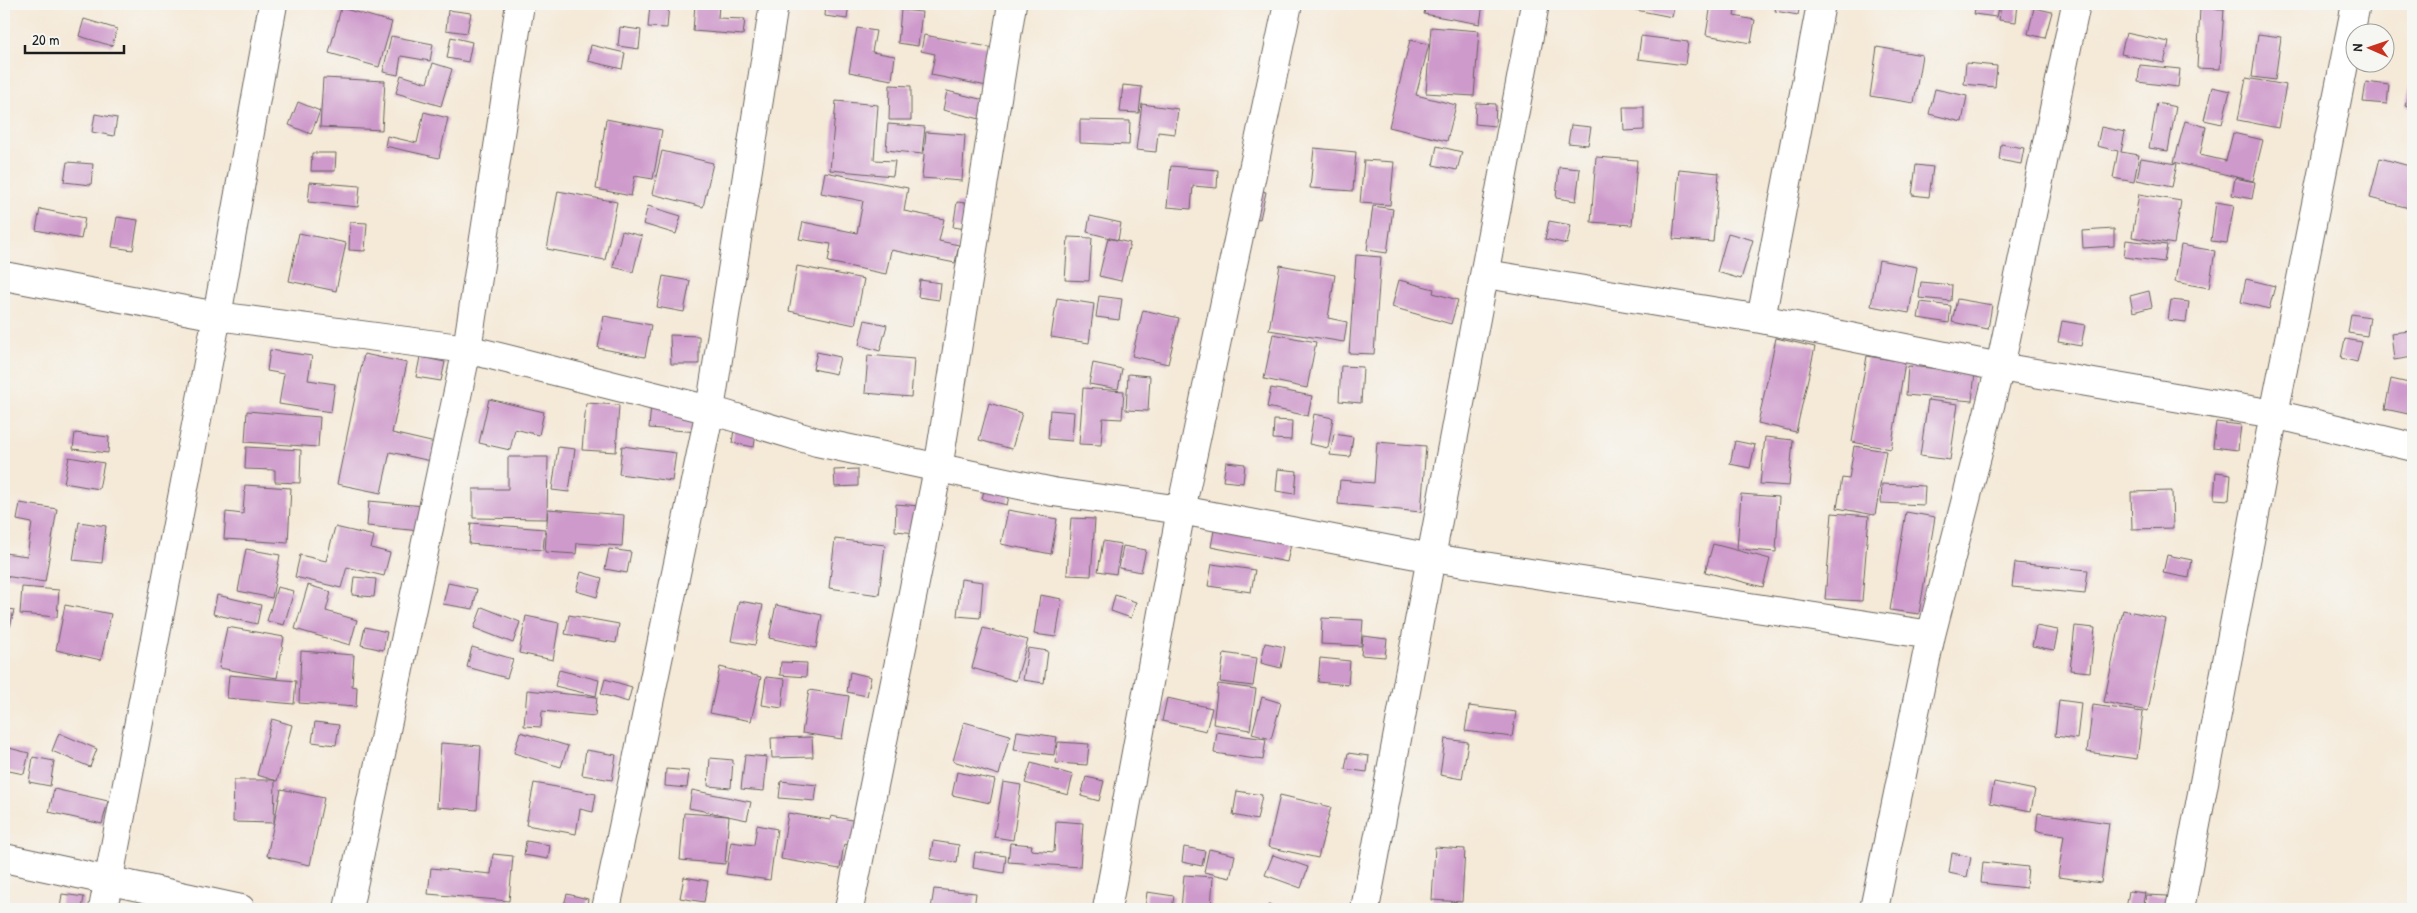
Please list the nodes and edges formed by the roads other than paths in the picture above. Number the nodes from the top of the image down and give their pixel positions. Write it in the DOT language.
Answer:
graph roads {
  1 [pos="273,4"];
  2 [pos="520,4"];
  3 [pos="774,4"];
  4 [pos="1012,4"];
  5 [pos="1288,4"];
  6 [pos="1535,4"];
  7 [pos="1821,4"];
  8 [pos="2076,4"];
  9 [pos="2356,4"];
  10 [pos="1486,274"];
  11 [pos="4,276"];
  12 [pos="218,316"];
  13 [pos="1761,319"];
  14 [pos="467,349"];
  15 [pos="2000,367"];
  16 [pos="710,410"];
  17 [pos="2274,414"];
  18 [pos="2413,446"];
  19 [pos="938,470"];
  20 [pos="1181,510"];
  21 [pos="1432,558"];
  22 [pos="1931,636"];
  23 [pos="4,858"];
  24 [pos="109,881"];
  25 [pos="103,909"];
  26 [pos="241,909"];
  27 [pos="348,909"];
  28 [pos="606,909"];
  29 [pos="849,909"];
  30 [pos="1107,909"];
  31 [pos="1365,909"];
  32 [pos="1874,909"];
  33 [pos="2180,909"];
  1 -- 12 [label="street"];
  2 -- 14 [label="street"];
  3 -- 16 [label="street"];
  4 -- 19 [label="street"];
  5 -- 20 [label="street"];
  6 -- 10 [label="street"];
  7 -- 13 [label="street"];
  8 -- 15 [label="street"];
  9 -- 17 [label="street"];
  10 -- 13 [label="street"];
  10 -- 21 [label="street"];
  11 -- 12 [label="street"];
  12 -- 14 [label="street"];
  12 -- 24 [label="street"];
  13 -- 15 [label="street"];
  14 -- 16 [label="street"];
  14 -- 27 [label="street"];
  15 -- 17 [label="street"];
  15 -- 22 [label="street"];
  16 -- 19 [label="street"];
  16 -- 28 [label="street"];
  17 -- 18 [label="street"];
  17 -- 33 [label="street"];
  19 -- 20 [label="street"];
  19 -- 29 [label="street"];
  20 -- 21 [label="street"];
  20 -- 30 [label="street"];
  21 -- 22 [label="street"];
  21 -- 31 [label="street"];
  22 -- 32 [label="street"];
  23 -- 24 [label="street"];
  24 -- 25 [label="street"];
  24 -- 26 [label="street"];
}
